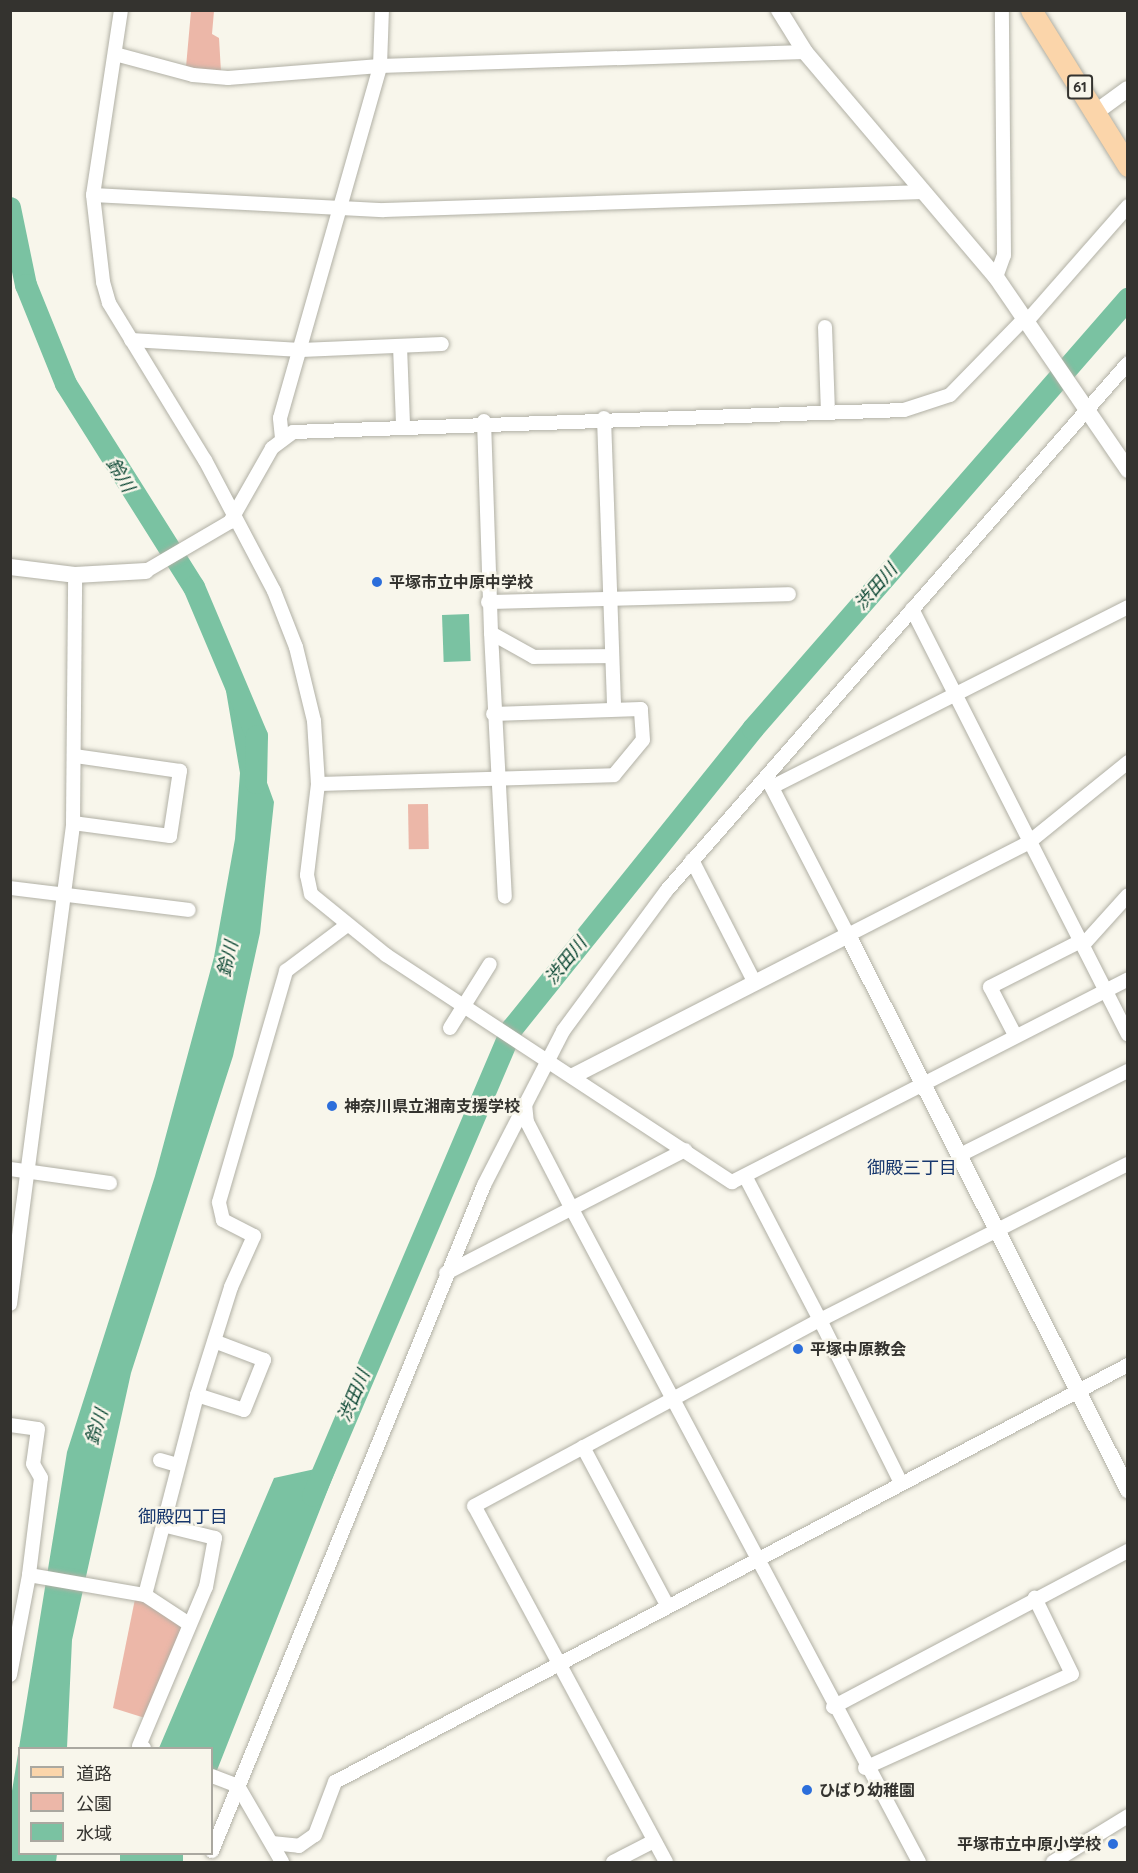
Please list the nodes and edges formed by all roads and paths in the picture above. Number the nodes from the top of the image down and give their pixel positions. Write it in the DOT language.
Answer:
graph roads {
  1 [pos="121,10"];
  2 [pos="382,10"];
  3 [pos="779,10"];
  4 [pos="1002,10"];
  5 [pos="1030,10"];
  6 [pos="805,52"];
  7 [pos="115,54"];
  8 [pos="380,66"];
  9 [pos="1128,89"];
  10 [pos="1096,112"];
  11 [pos="1128,166"];
  12 [pos="924,192"];
  13 [pos="93,195"];
  14 [pos="1128,206"];
  15 [pos="340,210"];
  16 [pos="996,277"];
  17 [pos="1027,322"];
  18 [pos="825,327"];
  19 [pos="131,340"];
  20 [pos="442,344"];
  21 [pos="400,346"];
  22 [pos="301,350"];
  23 [pos="1128,363"];
  24 [pos="1086,408"];
  25 [pos="828,412"];
  26 [pos="604,418"];
  27 [pos="484,421"];
  28 [pos="403,425"];
  29 [pos="282,438"];
  30 [pos="1128,470"];
  31 [pos="233,520"];
  32 [pos="10,567"];
  33 [pos="146,571"];
  34 [pos="75,575"];
  35 [pos="789,594"];
  36 [pos="610,598"];
  37 [pos="488,602"];
  38 [pos="1128,607"];
  39 [pos="912,609"];
  40 [pos="490,633"];
  41 [pos="612,656"];
  42 [pos="954,694"];
  43 [pos="614,709"];
  44 [pos="492,714"];
  45 [pos="74,756"];
  46 [pos="1128,762"];
  47 [pos="497,778"];
  48 [pos="769,783"];
  49 [pos="318,784"];
  50 [pos="74,823"];
  51 [pos="1028,843"];
  52 [pos="692,860"];
  53 [pos="10,888"];
  54 [pos="65,895"];
  55 [pos="1128,895"];
  56 [pos="505,897"];
  57 [pos="189,910"];
  58 [pos="347,925"];
  59 [pos="848,935"];
  60 [pos="1082,943"];
  61 [pos="490,964"];
  62 [pos="1128,979"];
  63 [pos="755,983"];
  64 [pos="1105,989"];
  65 [pos="465,1007"];
  66 [pos="450,1028"];
  67 [pos="1128,1034"];
  68 [pos="1015,1035"];
  69 [pos="547,1059"];
  70 [pos="1128,1071"];
  71 [pos="573,1076"];
  72 [pos="924,1082"];
  73 [pos="525,1102"];
  74 [pos="685,1150"];
  75 [pos="960,1155"];
  76 [pos="1128,1164"];
  77 [pos="10,1169"];
  78 [pos="28,1171"];
  79 [pos="745,1176"];
  80 [pos="110,1183"];
  81 [pos="573,1211"];
  82 [pos="998,1230"];
  83 [pos="15,1239"];
  84 [pos="446,1274"];
  85 [pos="10,1304"];
  86 [pos="820,1320"];
  87 [pos="214,1341"];
  88 [pos="1128,1365"];
  89 [pos="1080,1389"];
  90 [pos="197,1395"];
  91 [pos="672,1398"];
  92 [pos="10,1425"];
  93 [pos="583,1447"];
  94 [pos="160,1460"];
  95 [pos="177,1465"];
  96 [pos="900,1481"];
  97 [pos="1128,1490"];
  98 [pos="163,1525"];
  99 [pos="1128,1551"];
  100 [pos="756,1558"];
  101 [pos="29,1575"];
  102 [pos="145,1595"];
  103 [pos="1035,1598"];
  104 [pos="667,1605"];
  105 [pos="189,1624"];
  106 [pos="559,1663"];
  107 [pos="10,1674"];
  108 [pos="833,1707"];
  109 [pos="142,1747"];
  110 [pos="865,1768"];
  111 [pos="213,1776"];
  112 [pos="238,1786"];
  113 [pos="1128,1816"];
  114 [pos="654,1841"];
  115 [pos="272,1843"];
  116 [pos="213,1847"];
  117 [pos="282,1863"];
  118 [pos="613,1863"];
  119 [pos="666,1863"];
  120 [pos="919,1863"];
  121 [pos="1053,1863"];
  1 -- 7 [label="street"];
  2 -- 8 [label="street"];
  3 -- 6 [label="street"];
  4 -- 16 [label="street"];
  5 -- 10 [label="main road, 61"];
  6 -- 8 [label="street"];
  6 -- 12 [label="street"];
  7 -- 8 [label="street"];
  7 -- 13 [label="street"];
  8 -- 15 [label="street"];
  9 -- 10 [label="street"];
  10 -- 11 [label="main road, 61"];
  12 -- 15 [label="street"];
  12 -- 16 [label="street"];
  13 -- 15 [label="street"];
  13 -- 19 [label="street"];
  14 -- 17 [label="street"];
  15 -- 22 [label="street"];
  16 -- 17 [label="street"];
  17 -- 24 [label="street"];
  17 -- 25 [label="street"];
  18 -- 25 [label="street"];
  19 -- 22 [label="street"];
  19 -- 31 [label="street"];
  20 -- 21 [label="street"];
  21 -- 22 [label="street"];
  21 -- 28 [label="street"];
  22 -- 29 [label="street"];
  23 -- 24 [label="street"];
  24 -- 30 [label="street"];
  24 -- 39 [label="street"];
  25 -- 26 [label="street"];
  26 -- 27 [label="street"];
  26 -- 36 [label="street"];
  27 -- 28 [label="street"];
  27 -- 37 [label="street"];
  28 -- 29 [label="street"];
  29 -- 31 [label="street"];
  31 -- 33 [label="street"];
  31 -- 49 [label="street"];
  32 -- 34 [label="street"];
  33 -- 34 [label="street"];
  34 -- 45 [label="street"];
  35 -- 36 [label="street"];
  36 -- 37 [label="street"];
  36 -- 41 [label="street"];
  37 -- 40 [label="street"];
  38 -- 42 [label="street"];
  39 -- 42 [label="street"];
  39 -- 48 [label="street"];
  40 -- 41 [label="street"];
  40 -- 44 [label="street"];
  41 -- 43 [label="street"];
  42 -- 48 [label="street"];
  42 -- 51 [label="street"];
  43 -- 44 [label="street"];
  43 -- 47 [label="street"];
  44 -- 47 [label="street"];
  45 -- 50 [label="street"];
  45 -- 50 [label="street"];
  46 -- 51 [label="street"];
  47 -- 49 [label="street"];
  47 -- 56 [label="street"];
  48 -- 52 [label="street"];
  48 -- 59 [label="street"];
  49 -- 58 [label="street"];
  50 -- 54 [label="street"];
  51 -- 59 [label="street"];
  51 -- 60 [label="street"];
  52 -- 63 [label="street"];
  52 -- 69 [label="street"];
  53 -- 54 [label="street"];
  54 -- 57 [label="street"];
  54 -- 78 [label="street"];
  55 -- 60 [label="street"];
  58 -- 65 [label="street"];
  58 -- 87 [label="street"];
  59 -- 63 [label="street"];
  59 -- 72 [label="street"];
  60 -- 64 [label="street"];
  60 -- 68 [label="street"];
  61 -- 65 [label="street"];
  62 -- 64 [label="street"];
  63 -- 71 [label="street"];
  64 -- 67 [label="street"];
  64 -- 68 [label="street"];
  65 -- 66 [label="street"];
  65 -- 69 [label="street"];
  68 -- 72 [label="street"];
  69 -- 71 [label="street"];
  69 -- 73 [label="street"];
  70 -- 75 [label="street"];
  71 -- 74 [label="street"];
  72 -- 75 [label="street"];
  72 -- 79 [label="street"];
  73 -- 81 [label="street"];
  73 -- 84 [label="street"];
  74 -- 79 [label="street"];
  74 -- 81 [label="street"];
  75 -- 82 [label="street"];
  76 -- 82 [label="street"];
  77 -- 78 [label="street"];
  78 -- 80 [label="street"];
  78 -- 83 [label="street"];
  79 -- 86 [label="street"];
  81 -- 84 [label="street"];
  81 -- 91 [label="street"];
  82 -- 86 [label="street"];
  82 -- 89 [label="street"];
  83 -- 85 [label="street"];
  84 -- 112 [label="street"];
  86 -- 91 [label="street"];
  86 -- 96 [label="street"];
  87 -- 90 [label="street"];
  87 -- 90 [label="street"];
  88 -- 89 [label="street"];
  89 -- 96 [label="street"];
  89 -- 97 [label="street"];
  90 -- 95 [label="street"];
  91 -- 93 [label="street"];
  91 -- 100 [label="street"];
  92 -- 101 [label="street"];
  93 -- 104 [label="street"];
  93 -- 106 [label="street"];
  94 -- 95 [label="street"];
  95 -- 98 [label="street"];
  96 -- 100 [label="street"];
  98 -- 102 [label="street"];
  98 -- 105 [label="street"];
  99 -- 103 [label="street"];
  100 -- 104 [label="street"];
  100 -- 108 [label="street"];
  101 -- 102 [label="street"];
  101 -- 107 [label="street"];
  102 -- 105 [label="street"];
  103 -- 108 [label="street"];
  103 -- 110 [label="street"];
  104 -- 106 [label="street"];
  105 -- 109 [label="street"];
  106 -- 114 [label="street"];
  106 -- 115 [label="street"];
  108 -- 110 [label="street"];
  110 -- 120 [label="street"];
  111 -- 112 [label="street"];
  112 -- 115 [label="street"];
  112 -- 116 [label="street"];
  113 -- 121 [label="street"];
  114 -- 118 [label="street"];
  114 -- 119 [label="street"];
  115 -- 117 [label="street"];
}
